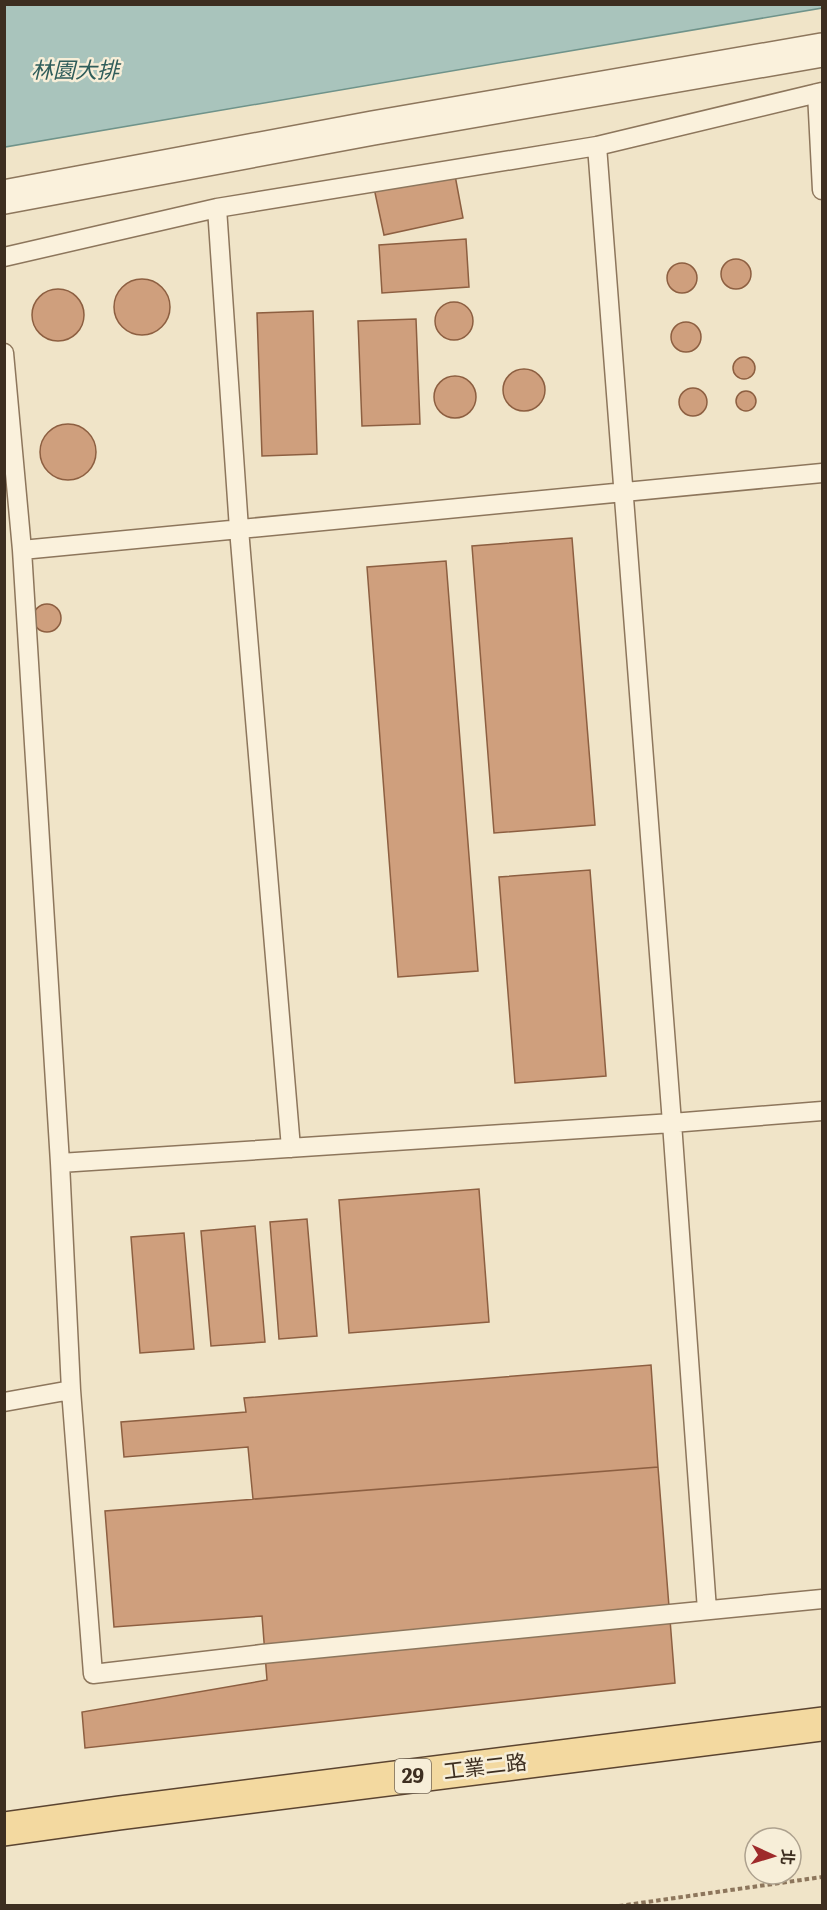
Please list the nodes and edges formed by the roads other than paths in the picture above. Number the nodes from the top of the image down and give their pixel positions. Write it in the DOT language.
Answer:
graph roads {
  1 [pos="822,50"];
  2 [pos="820,93"];
  3 [pos="597,146"];
  4 [pos="822,190"];
  5 [pos="4,197"];
  6 [pos="217,208"];
  7 [pos="4,257"];
  8 [pos="4,353"];
  9 [pos="822,473"];
  10 [pos="623,491"];
  11 [pos="239,529"];
  12 [pos="22,550"];
  13 [pos="822,1112"];
  14 [pos="672,1123"];
  15 [pos="291,1148"];
  16 [pos="60,1163"];
  17 [pos="71,1390"];
  18 [pos="4,1402"];
  19 [pos="822,1599"];
  20 [pos="707,1610"];
  21 [pos="822,1724"];
  22 [pos="4,1829"];
  1 -- 5 [label="street"];
  2 -- 3 [label="lane"];
  2 -- 4 [label="lane"];
  3 -- 6 [label="lane"];
  3 -- 10 [label="lane"];
  6 -- 7 [label="lane"];
  6 -- 11 [label="lane"];
  8 -- 12 [label="lane"];
  9 -- 10 [label="lane"];
  10 -- 11 [label="lane"];
  10 -- 14 [label="lane"];
  11 -- 12 [label="lane"];
  11 -- 15 [label="lane"];
  12 -- 16 [label="lane"];
  13 -- 14 [label="lane"];
  14 -- 15 [label="lane"];
  14 -- 20 [label="lane"];
  15 -- 16 [label="lane"];
  16 -- 17 [label="lane"];
  17 -- 18 [label="lane"];
  17 -- 20 [label="lane"];
  19 -- 20 [label="lane"];
  21 -- 22 [label="main road, 工業二路 / 29"];
}
